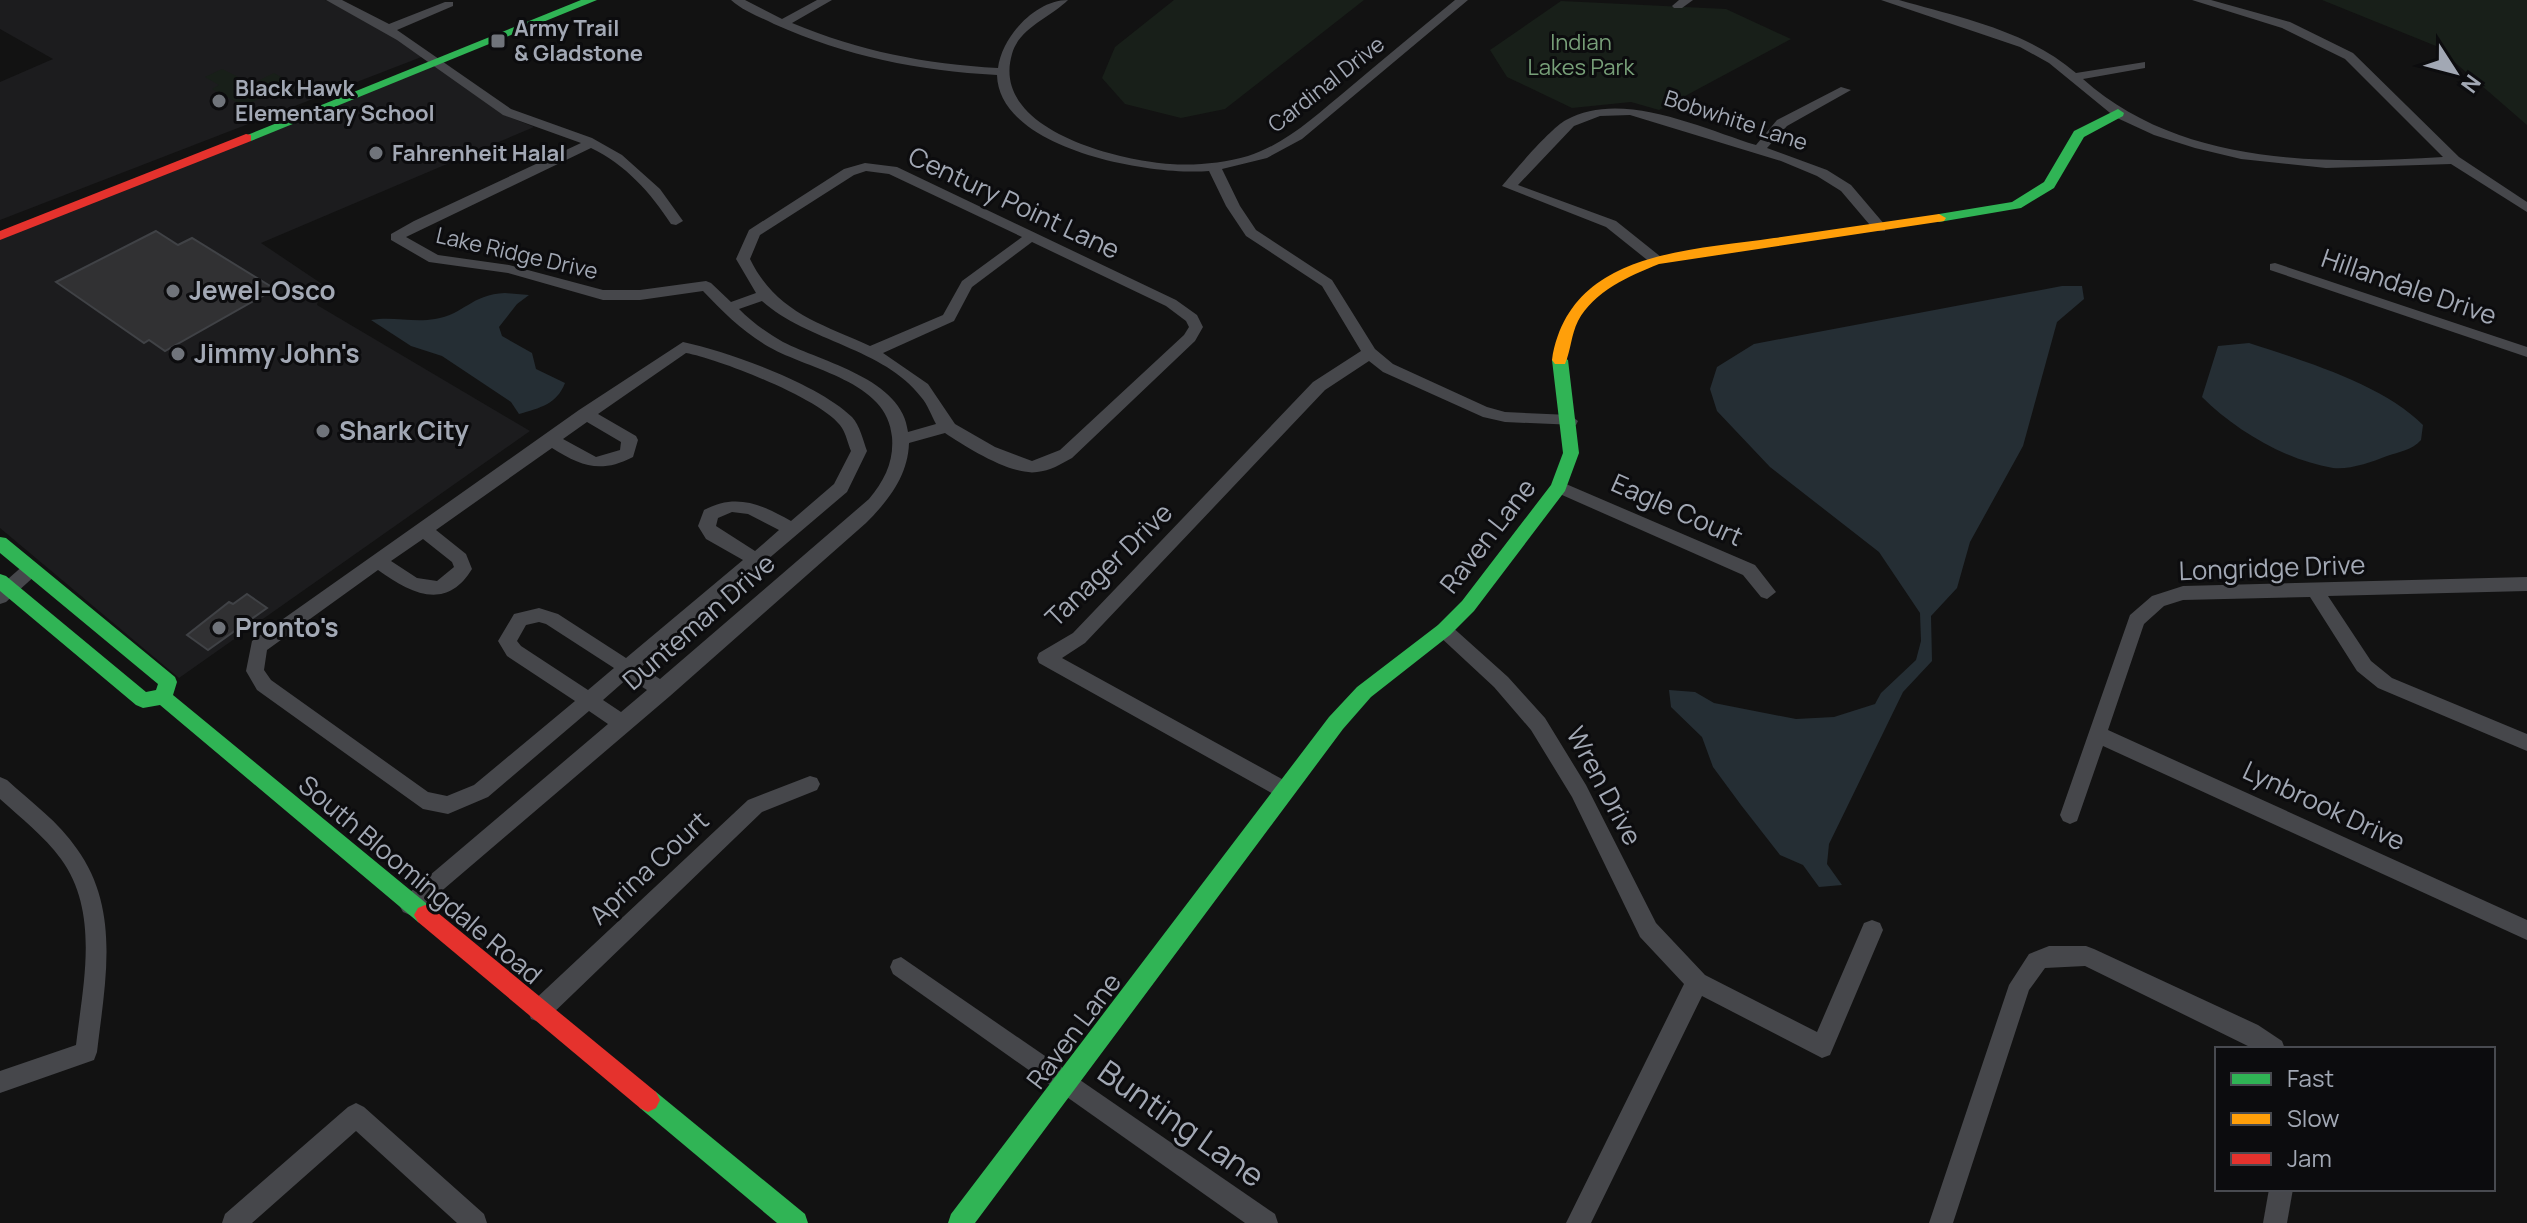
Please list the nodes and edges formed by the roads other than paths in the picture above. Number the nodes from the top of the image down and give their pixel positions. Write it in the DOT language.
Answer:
graph roads {
  1 [pos="332,0"];
  2 [pos="566,0"];
  3 [pos="591,0"];
  4 [pos="737,0"];
  5 [pos="826,0"];
  6 [pos="1062,0"];
  7 [pos="1462,0"];
  8 [pos="1887,0"];
  9 [pos="2198,0"];
  10 [pos="449,4"];
  11 [pos="783,23"];
  12 [pos="390,28"];
  13 [pos="433,58"];
  14 [pos="2141,65"];
  15 [pos="1001,72"];
  16 [pos="2073,77"];
  17 [pos="1845,90"];
  18 [pos="2118,113"];
  19 [pos="590,143"];
  20 [pos="1759,149"];
  21 [pos="2454,160"];
  22 [pos="1214,167"];
  23 [pos="2527,208"];
  24 [pos="676,221"];
  25 [pos="0,222"];
  26 [pos="1880,228"];
  27 [pos="0,236"];
  28 [pos="1029,238"];
  29 [pos="1656,260"];
  30 [pos="2275,267"];
  31 [pos="764,295"];
  32 [pos="728,308"];
  33 [pos="2527,352"];
  34 [pos="868,353"];
  35 [pos="1370,353"];
  36 [pos="816,363"];
  37 [pos="789,385"];
  38 [pos="585,414"];
  39 [pos="1570,421"];
  40 [pos="947,427"];
  41 [pos="550,439"];
  42 [pos="902,439"];
  43 [pos="1559,487"];
  44 [pos="423,529"];
  45 [pos="793,530"];
  46 [pos="0,543"];
  47 [pos="755,559"];
  48 [pos="378,561"];
  49 [pos="31,569"];
  50 [pos="2527,584"];
  51 [pos="3,589"];
  52 [pos="1767,592"];
  53 [pos="2316,592"];
  54 [pos="1444,630"];
  55 [pos="629,668"];
  56 [pos="663,691"];
  57 [pos="163,697"];
  58 [pos="590,701"];
  59 [pos="624,724"];
  60 [pos="2097,734"];
  61 [pos="2527,743"];
  62 [pos="810,784"];
  63 [pos="0,786"];
  64 [pos="1284,790"];
  65 [pos="2070,815"];
  66 [pos="410,905"];
  67 [pos="1872,930"];
  68 [pos="2527,930"];
  69 [pos="901,967"];
  70 [pos="1697,982"];
  71 [pos="539,1011"];
  72 [pos="2271,1047"];
  73 [pos="0,1082"];
  74 [pos="1068,1084"];
  75 [pos="2281,1191"];
  76 [pos="234,1223"];
  77 [pos="475,1223"];
  78 [pos="796,1223"];
  79 [pos="960,1223"];
  80 [pos="1266,1223"];
  81 [pos="1578,1223"];
  82 [pos="1941,1223"];
  83 [pos="2275,1223"];
  1 -- 12 [label="street"];
  2 -- 13 [label="main road"];
  3 -- 13 [label="main road"];
  4 -- 11 [label="street"];
  5 -- 11 [label="street"];
  6 -- 15 [label="street"];
  7 -- 22 [label="street, Cardinal Drive"];
  8 -- 16 [label="street"];
  9 -- 21 [label="street"];
  10 -- 12 [label="street"];
  11 -- 15 [label="street"];
  12 -- 13 [label="street"];
  13 -- 19 [label="street"];
  13 -- 25 [label="main road"];
  13 -- 27 [label="main road"];
  14 -- 16 [label="street"];
  15 -- 22 [label="street, Cardinal Drive"];
  16 -- 18 [label="street"];
  17 -- 20 [label="street"];
  18 -- 21 [label="street"];
  18 -- 26 [label="main road, Raven Lane"];
  19 -- 24 [label="street"];
  19 -- 32 [label="street, Lake Ridge Drive"];
  20 -- 26 [label="street, Bobwhite Lane"];
  20 -- 29 [label="street, Bobwhite Lane"];
  21 -- 23 [label="street"];
  22 -- 35 [label="street"];
  26 -- 29 [label="main road, Raven Lane"];
  28 -- 31 [label="street, Century Point Lane"];
  28 -- 34 [label="street"];
  28 -- 40 [label="street, Century Point Lane"];
  29 -- 39 [label="main road, Raven Lane"];
  30 -- 33 [label="street, Hillandale Drive"];
  31 -- 32 [label="street"];
  31 -- 34 [label="street, Century Point Lane"];
  32 -- 36 [label="street"];
  34 -- 40 [label="street, Century Point Lane"];
  35 -- 39 [label="street"];
  35 -- 64 [label="street, Tanager Drive"];
  36 -- 37 [label="street"];
  36 -- 42 [label="street"];
  37 -- 38 [label="street"];
  37 -- 45 [label="street"];
  38 -- 41 [label="street"];
  38 -- 41 [label="street"];
  39 -- 43 [label="main road, Raven Lane"];
  40 -- 42 [label="street"];
  41 -- 44 [label="street"];
  42 -- 56 [label="street, Dunteman Drive"];
  43 -- 52 [label="street, Eagle Court"];
  43 -- 54 [label="main road, Raven Lane"];
  44 -- 48 [label="street"];
  44 -- 48 [label="street"];
  45 -- 47 [label="street"];
  45 -- 47 [label="street"];
  46 -- 49 [label="main road"];
  47 -- 55 [label="street"];
  48 -- 58 [label="street"];
  49 -- 51 [label="street"];
  49 -- 57 [label="main road"];
  50 -- 53 [label="street, Longridge Drive"];
  51 -- 57 [label="main road, South Bloomingdale Road"];
  53 -- 60 [label="street, Longridge Drive"];
  53 -- 61 [label="street"];
  54 -- 64 [label="main road, Raven Lane"];
  54 -- 70 [label="street, Wren Drive"];
  55 -- 56 [label="street"];
  55 -- 58 [label="street"];
  55 -- 58 [label="street"];
  56 -- 59 [label="street, Dunteman Drive"];
  57 -- 66 [label="main road, South Bloomingdale Road"];
  58 -- 59 [label="street"];
  59 -- 66 [label="street, Dunteman Drive"];
  60 -- 65 [label="street, Longridge Drive"];
  60 -- 68 [label="street, Lynbrook Drive"];
  62 -- 71 [label="street, Aprina Court"];
  63 -- 73 [label="street"];
  64 -- 74 [label="main road, Raven Lane"];
  66 -- 71 [label="main road, South Bloomingdale Road"];
  67 -- 70 [label="street, Wren Drive"];
  69 -- 74 [label="street, Bunting Lane"];
  70 -- 81 [label="street"];
  71 -- 78 [label="main road, South Bloomingdale Road"];
  72 -- 82 [label="street"];
  74 -- 79 [label="main road, Raven Lane"];
  74 -- 80 [label="street, Bunting Lane"];
  75 -- 83 [label="street"];
  76 -- 77 [label="street"];
}
